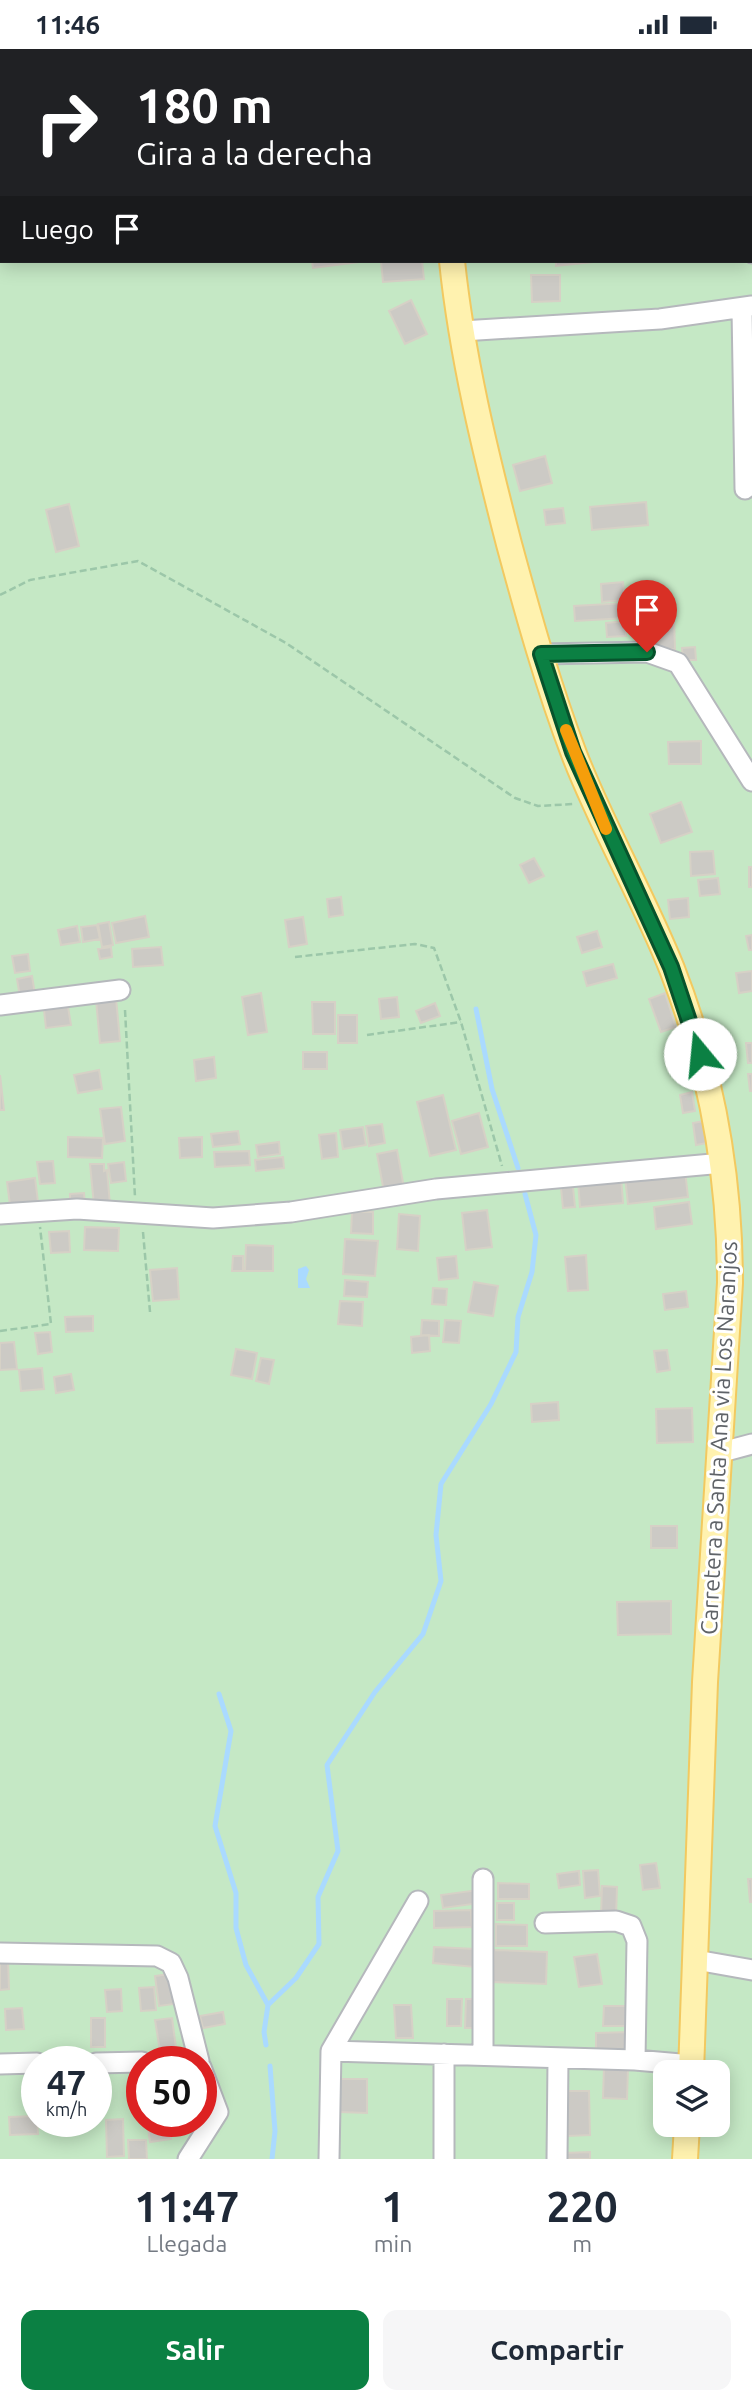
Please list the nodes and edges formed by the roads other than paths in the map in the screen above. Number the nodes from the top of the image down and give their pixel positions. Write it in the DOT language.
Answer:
graph roads {
  1 [pos="452,263"];
  2 [pos="747,308"];
  3 [pos="462,331"];
  4 [pos="745,489"];
  5 [pos="541,654"];
  6 [pos="752,781"];
  7 [pos="120,990"];
  8 [pos="0,1005"];
  9 [pos="723,1163"];
  10 [pos="0,1214"];
  11 [pos="752,1444"];
  12 [pos="722,1452"];
  13 [pos="483,1879"];
  14 [pos="418,1901"];
  15 [pos="545,1923"];
  16 [pos="0,1953"];
  17 [pos="696,1960"];
  18 [pos="752,1970"];
  19 [pos="196,2046"];
  20 [pos="331,2051"];
  21 [pos="444,2055"];
  22 [pos="483,2055"];
  23 [pos="558,2059"];
  24 [pos="635,2060"];
  25 [pos="692,2060"];
  26 [pos="21,2063"];
  27 [pos="653,2063"];
  28 [pos="0,2064"];
  29 [pos="202,2137"];
  30 [pos="686,2137"];
  31 [pos="188,2159"];
  32 [pos="329,2159"];
  33 [pos="444,2159"];
  34 [pos="557,2159"];
  35 [pos="685,2159"];
  1 -- 3 [label="main road, Carretera a Santa Ana via Los Naranjos"];
  2 -- 3 [label="street"];
  2 -- 4 [label="street"];
  3 -- 5 [label="main road, Carretera a Santa Ana via Los Naranjos"];
  5 -- 6 [label="street"];
  5 -- 9 [label="main road, Carretera a Santa Ana via Los Naranjos"];
  7 -- 8 [label="street"];
  9 -- 10 [label="street"];
  9 -- 12 [label="main road, Carretera a Santa Ana via Los Naranjos"];
  11 -- 12 [label="street"];
  12 -- 17 [label="main road, Carretera a Santa Ana via Los Naranjos"];
  13 -- 22 [label="street"];
  14 -- 20 [label="street"];
  15 -- 24 [label="street"];
  16 -- 19 [label="street"];
  17 -- 18 [label="street"];
  17 -- 25 [label="main road, Carretera a Santa Ana via Los Naranjos"];
  20 -- 21 [label="street"];
  20 -- 32 [label="street"];
  21 -- 22 [label="street"];
  21 -- 33 [label="street"];
  22 -- 23 [label="street"];
  23 -- 24 [label="street"];
  23 -- 34 [label="street"];
  24 -- 27 [label="street"];
  26 -- 28 [label="street"];
  29 -- 31 [label="street"];
  30 -- 35 [label="main road"];
}
